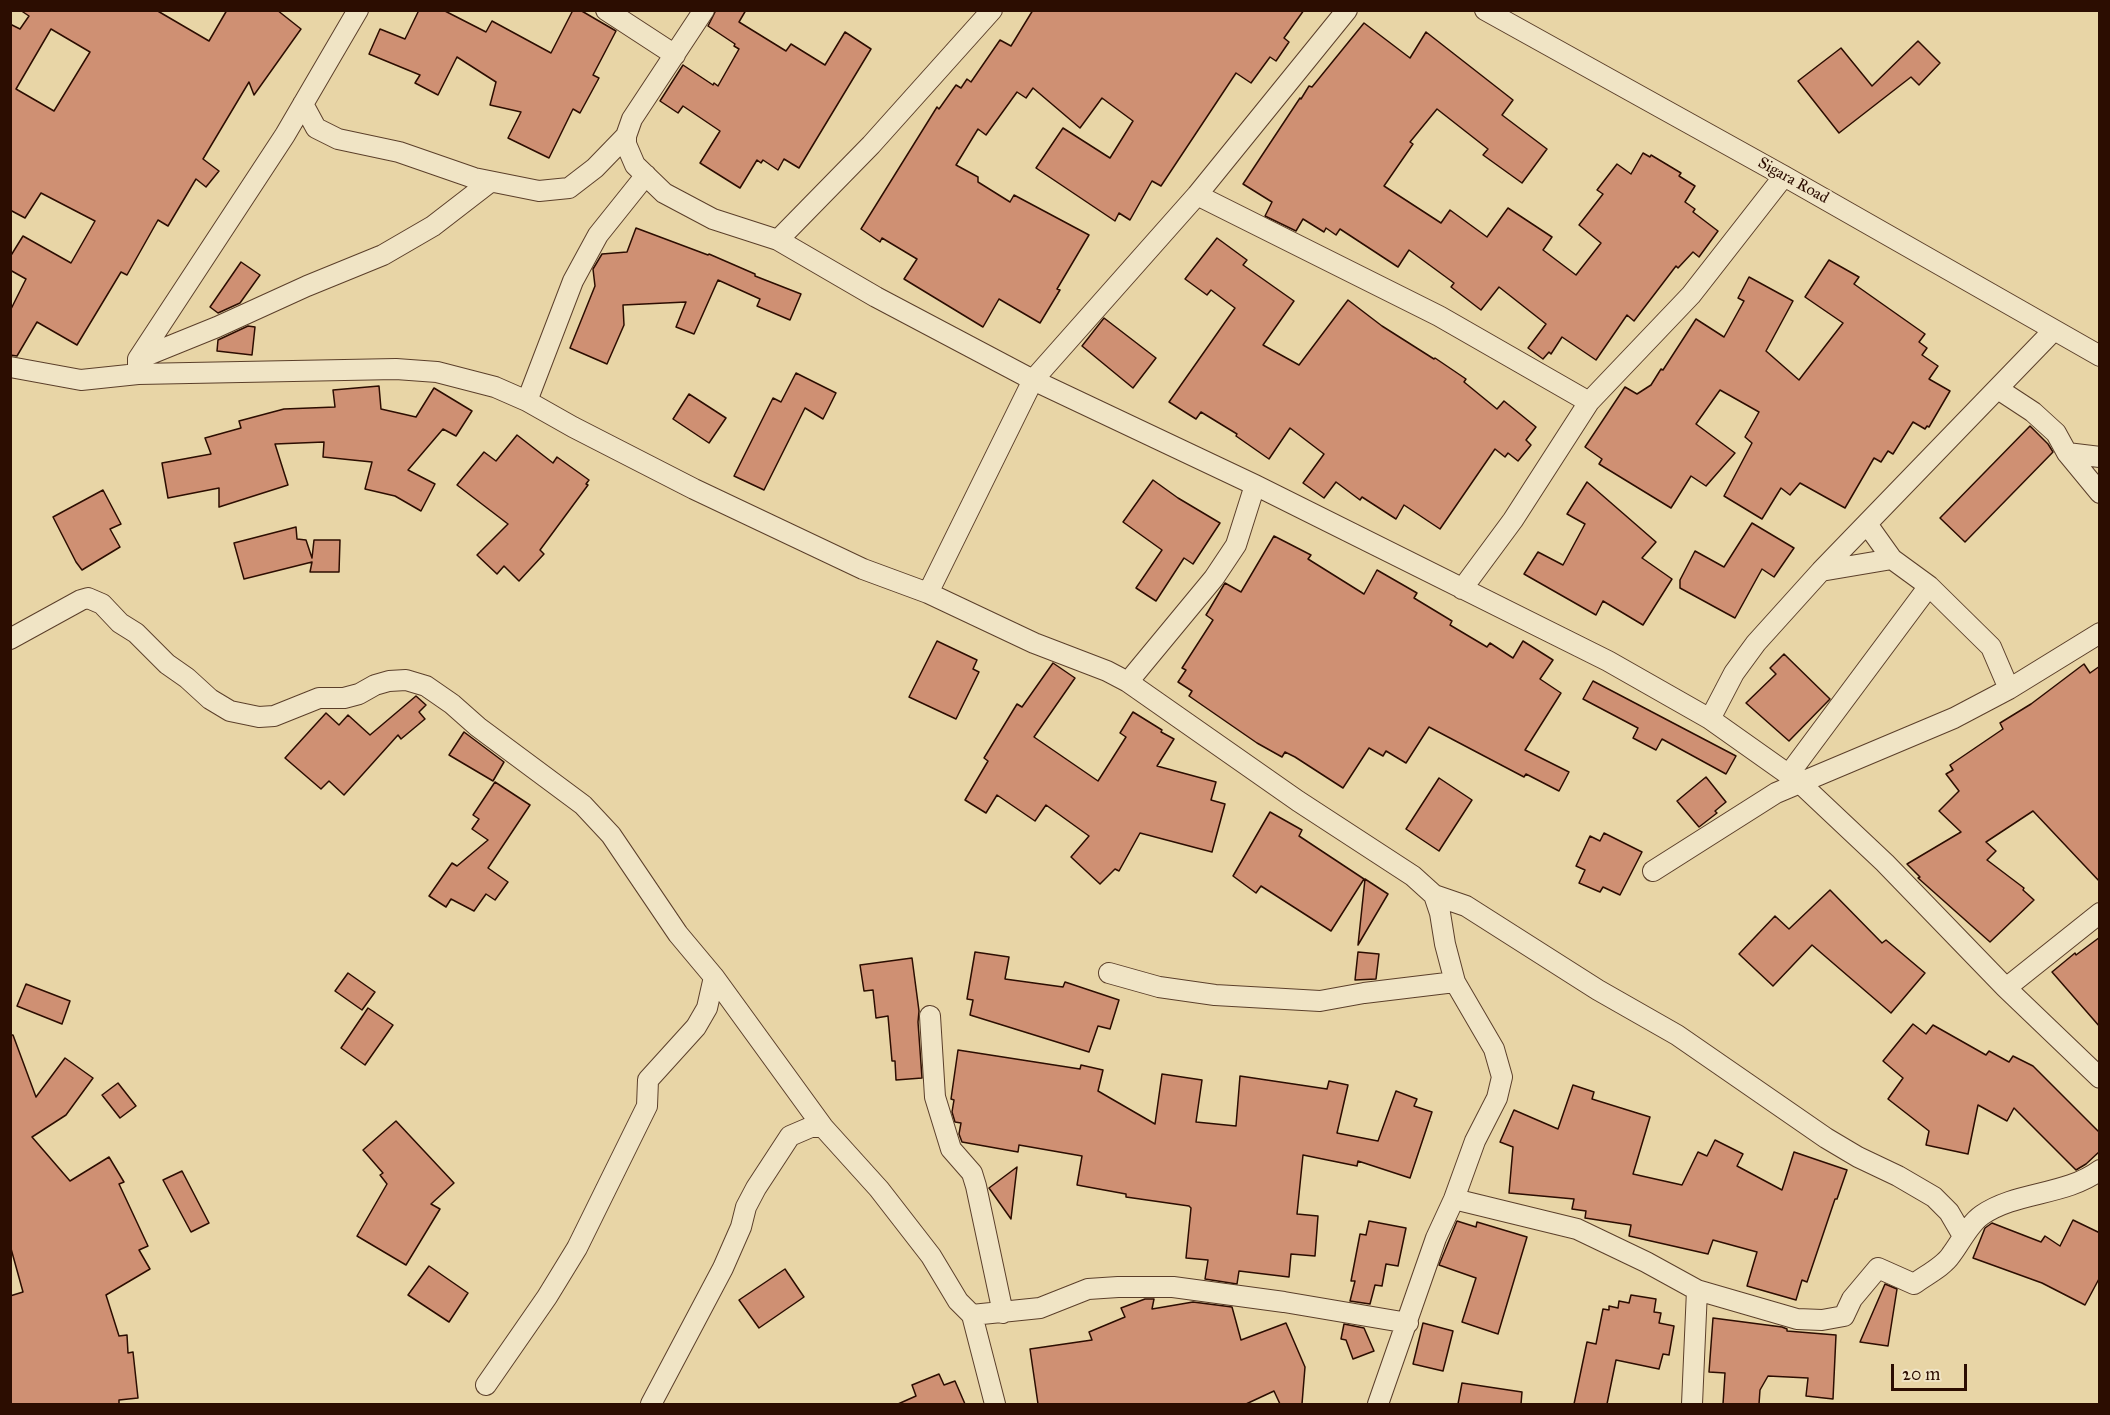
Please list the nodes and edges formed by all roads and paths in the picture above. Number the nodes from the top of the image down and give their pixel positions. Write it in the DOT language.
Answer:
graph roads {
  1 [pos="358,10"];
  2 [pos="606,10"];
  3 [pos="704,10"];
  4 [pos="992,10"];
  5 [pos="1347,10"];
  6 [pos="1485,10"];
  7 [pos="675,55"];
  8 [pos="303,104"];
  9 [pos="626,136"];
  10 [pos="646,175"];
  11 [pos="1784,176"];
  12 [pos="490,182"];
  13 [pos="1197,195"];
  14 [pos="778,240"];
  15 [pos="2054,330"];
  16 [pos="2100,356"];
  17 [pos="10,367"];
  18 [pos="138,367"];
  19 [pos="1033,380"];
  20 [pos="1998,388"];
  21 [pos="527,401"];
  22 [pos="1589,402"];
  23 [pos="2067,453"];
  24 [pos="2100,457"];
  25 [pos="1255,485"];
  26 [pos="2100,493"];
  27 [pos="1867,524"];
  28 [pos="1892,559"];
  29 [pos="1821,571"];
  30 [pos="1929,586"];
  31 [pos="1462,589"];
  32 [pos="928,593"];
  33 [pos="2100,633"];
  34 [pos="10,639"];
  35 [pos="1128,682"];
  36 [pos="2009,689"];
  37 [pos="1710,719"];
  38 [pos="1794,778"];
  39 [pos="1653,871"];
  40 [pos="1434,895"];
  41 [pos="2100,914"];
  42 [pos="1109,973"];
  43 [pos="714,977"];
  44 [pos="1455,981"];
  45 [pos="2006,988"];
  46 [pos="930,1016"];
  47 [pos="2100,1078"];
  48 [pos="823,1127"];
  49 [pos="2100,1170"];
  50 [pos="1454,1199"];
  51 [pos="1963,1236"];
  52 [pos="1697,1290"];
  53 [pos="1004,1313"];
  54 [pos="972,1315"];
  55 [pos="1408,1323"];
  56 [pos="486,1385"];
  57 [pos="651,1404"];
  58 [pos="995,1404"];
  59 [pos="1378,1404"];
  60 [pos="1692,1404"];
  1 -- 8 [label="street"];
  2 -- 7 [label="street"];
  3 -- 7 [label="street"];
  4 -- 14 [label="street"];
  5 -- 13 [label="street"];
  6 -- 11 [label="street, Sigara Road"];
  7 -- 9 [label="street"];
  8 -- 12 [label="street"];
  8 -- 18 [label="street"];
  9 -- 10 [label="street"];
  9 -- 12 [label="street"];
  10 -- 14 [label="street"];
  10 -- 21 [label="street"];
  11 -- 15 [label="street, Sigara Road"];
  11 -- 22 [label="street"];
  12 -- 18 [label="street"];
  13 -- 19 [label="street"];
  13 -- 22 [label="street"];
  14 -- 19 [label="street"];
  15 -- 16 [label="street, Sigara Road"];
  15 -- 20 [label="street"];
  17 -- 18 [label="street"];
  18 -- 21 [label="street"];
  19 -- 25 [label="street"];
  19 -- 32 [label="street"];
  20 -- 23 [label="street"];
  20 -- 27 [label="street"];
  21 -- 32 [label="street"];
  22 -- 31 [label="street"];
  23 -- 24 [label="street"];
  23 -- 26 [label="street"];
  25 -- 31 [label="street"];
  25 -- 35 [label="street"];
  27 -- 28 [label="street"];
  27 -- 29 [label="street"];
  28 -- 29 [label="street"];
  28 -- 30 [label="street"];
  29 -- 37 [label="street"];
  30 -- 36 [label="street"];
  30 -- 38 [label="street"];
  31 -- 37 [label="street"];
  32 -- 35 [label="street"];
  33 -- 36 [label="street"];
  34 -- 43 [label="street"];
  35 -- 40 [label="street"];
  36 -- 38 [label="street"];
  37 -- 38 [label="street"];
  38 -- 39 [label="street"];
  38 -- 45 [label="street"];
  40 -- 44 [label="street"];
  40 -- 51 [label="street"];
  41 -- 45 [label="street"];
  42 -- 44 [label="street"];
  43 -- 48 [label="street"];
  43 -- 56 [label="street"];
  44 -- 50 [label="street"];
  45 -- 47 [label="street"];
  46 -- 53 [label="street"];
  48 -- 54 [label="street"];
  48 -- 57 [label="street"];
  49 -- 51 [label="street"];
  50 -- 52 [label="street"];
  50 -- 55 [label="street"];
  51 -- 52 [label="street"];
  52 -- 60 [label="street"];
  53 -- 54 [label="street"];
  53 -- 55 [label="street"];
  54 -- 58 [label="street"];
  55 -- 59 [label="street"];
}
